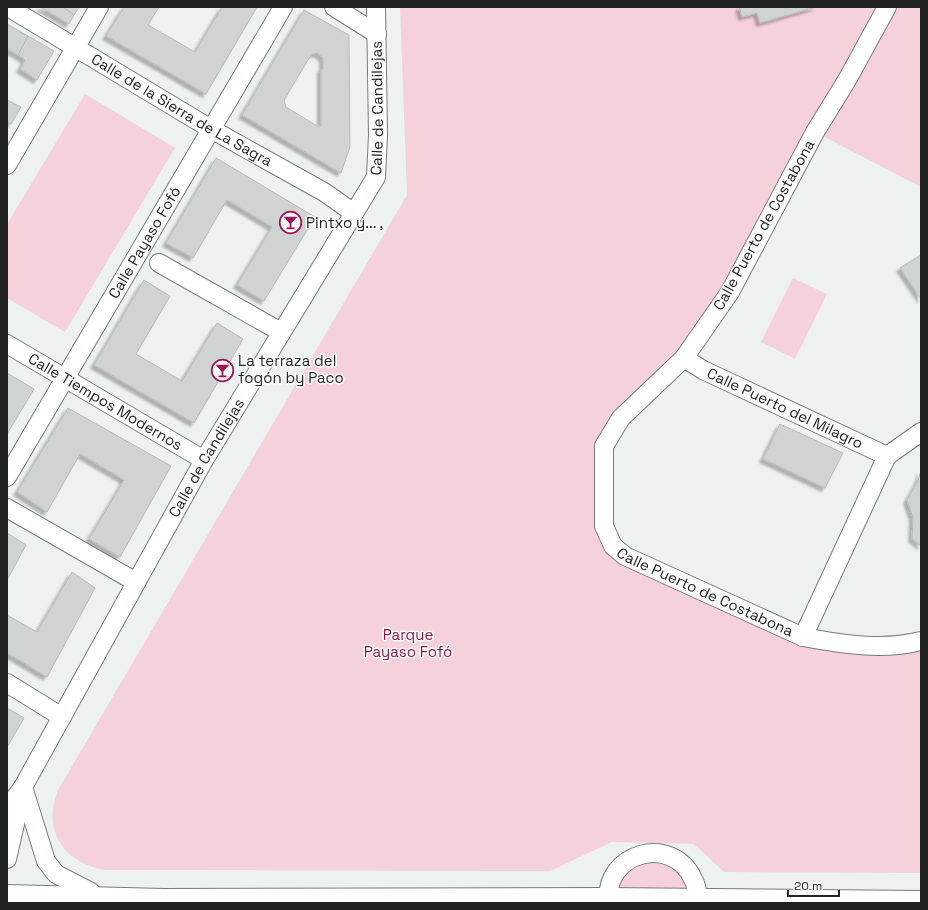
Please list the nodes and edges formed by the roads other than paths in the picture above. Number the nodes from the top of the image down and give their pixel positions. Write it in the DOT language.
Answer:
graph roads {
  1 [pos="8,7"];
  2 [pos="99,7"];
  3 [pos="283,7"];
  4 [pos="334,7"];
  5 [pos="376,7"];
  6 [pos="887,7"];
  7 [pos="376,34"];
  8 [pos="76,47"];
  9 [pos="211,129"];
  10 [pos="7,165"];
  11 [pos="354,213"];
  12 [pos="159,263"];
  13 [pos="281,332"];
  14 [pos="7,344"];
  15 [pos="684,358"];
  16 [pos="66,377"];
  17 [pos="921,432"];
  18 [pos="887,456"];
  19 [pos="204,460"];
  20 [pos="7,477"];
  21 [pos="7,508"];
  22 [pos="136,582"];
  23 [pos="803,637"];
  24 [pos="921,641"];
  25 [pos="7,683"];
  26 [pos="62,717"];
  27 [pos="23,787"];
  28 [pos="7,809"];
  29 [pos="7,859"];
  30 [pos="7,894"];
  31 [pos="100,896"];
  32 [pos="164,900"];
  33 [pos="403,900"];
  34 [pos="608,900"];
  35 [pos="697,901"];
  36 [pos="911,901"];
  1 -- 8 [label="street, Calle de la Sierra de La Sagra"];
  2 -- 8 [label="street"];
  3 -- 9 [label="street, Calle Payaso Fofó"];
  4 -- 7 [label="street"];
  5 -- 7 [label="street, Calle de Candilejas"];
  6 -- 15 [label="street, Calle Puerto de Costabona"];
  7 -- 11 [label="street, Calle de Candilejas"];
  8 -- 9 [label="street, Calle de la Sierra de La Sagra"];
  8 -- 10 [label="street"];
  9 -- 11 [label="street, Calle de la Sierra de La Sagra"];
  9 -- 16 [label="street, Calle Payaso Fofó"];
  11 -- 13 [label="street, Calle de Candilejas"];
  12 -- 13 [label="street"];
  13 -- 19 [label="street, Calle de Candilejas"];
  14 -- 16 [label="street, Calle Tiempos Modernos"];
  15 -- 18 [label="street, Calle Puerto del Milagro"];
  15 -- 23 [label="street, Calle Puerto de Costabona"];
  16 -- 19 [label="street, Calle Tiempos Modernos"];
  16 -- 20 [label="street, Calle Payaso Fofó"];
  17 -- 18 [label="street"];
  18 -- 23 [label="street"];
  19 -- 22 [label="street, Calle de Candilejas"];
  21 -- 22 [label="street"];
  22 -- 26 [label="street, Calle de Candilejas"];
  23 -- 24 [label="street, Calle Puerto de Costabona"];
  25 -- 26 [label="street"];
  26 -- 27 [label="street, Calle de Candilejas"];
  27 -- 28 [label="street, Calle de Candilejas"];
  27 -- 29 [label="street, Calle de Candilejas"];
  27 -- 31 [label="street"];
  30 -- 31 [label="street"];
  31 -- 32 [label="street"];
  32 -- 33 [label="street"];
  33 -- 34 [label="street"];
  34 -- 35 [label="street"];
  34 -- 35 [label="street"];
  35 -- 36 [label="street"];
}
